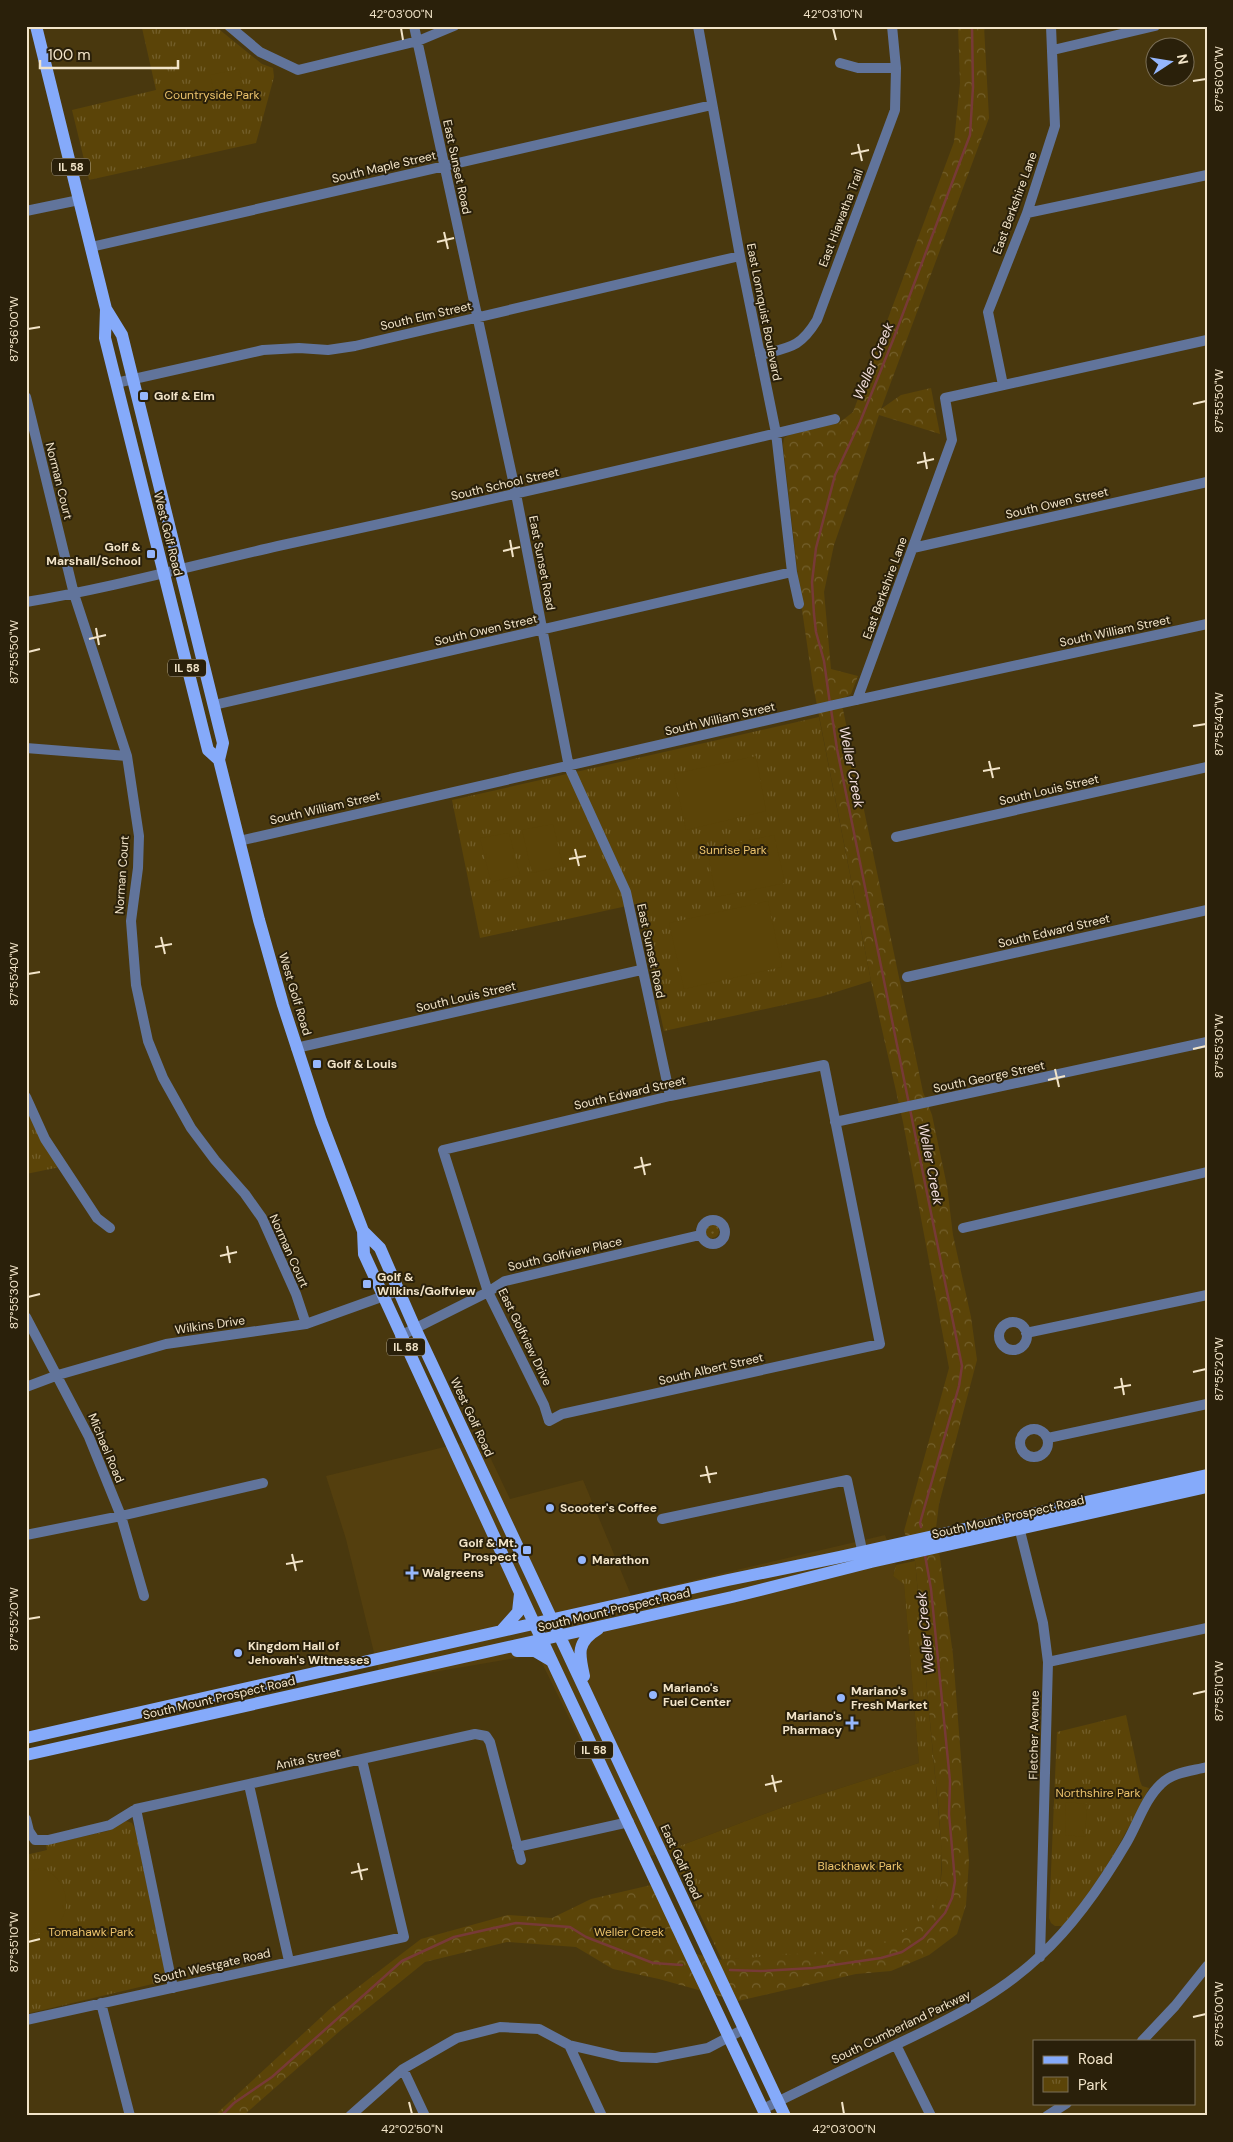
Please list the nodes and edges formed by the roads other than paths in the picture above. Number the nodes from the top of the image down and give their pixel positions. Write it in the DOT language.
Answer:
graph roads {
  1 [pos="36,26"];
  2 [pos="229,26"];
  3 [pos="414,26"];
  4 [pos="454,26"];
  5 [pos="698,26"];
  6 [pos="892,26"];
  7 [pos="1051,26"];
  8 [pos="1155,26"];
  9 [pos="418,41"];
  10 [pos="1053,50"];
  11 [pos="840,63"];
  12 [pos="896,68"];
  13 [pos="712,106"];
  14 [pos="444,166"];
  15 [pos="1207,175"];
  16 [pos="79,200"];
  17 [pos="26,211"];
  18 [pos="1027,213"];
  19 [pos="91,246"];
  20 [pos="740,256"];
  21 [pos="106,309"];
  22 [pos="476,317"];
  23 [pos="1207,340"];
  24 [pos="760,355"];
  25 [pos="133,379"];
  26 [pos="116,383"];
  27 [pos="1003,385"];
  28 [pos="26,397"];
  29 [pos="834,419"];
  30 [pos="776,433"];
  31 [pos="1207,482"];
  32 [pos="516,494"];
  33 [pos="913,548"];
  34 [pos="180,568"];
  35 [pos="163,572"];
  36 [pos="792,572"];
  37 [pos="74,594"];
  38 [pos="26,602"];
  39 [pos="799,604"];
  40 [pos="1207,624"];
  41 [pos="543,630"];
  42 [pos="857,700"];
  43 [pos="214,705"];
  44 [pos="26,748"];
  45 [pos="127,756"];
  46 [pos="219,760"];
  47 [pos="569,766"];
  48 [pos="1207,767"];
  49 [pos="896,837"];
  50 [pos="239,840"];
  51 [pos="1207,910"];
  52 [pos="641,970"];
  53 [pos="907,977"];
  54 [pos="1207,1042"];
  55 [pos="296,1048"];
  56 [pos="670,1096"];
  57 [pos="26,1097"];
  58 [pos="835,1122"];
  59 [pos="442,1150"];
  60 [pos="1207,1172"];
  61 [pos="110,1228"];
  62 [pos="963,1228"];
  63 [pos="363,1231"];
  64 [pos="700,1235"];
  65 [pos="398,1291"];
  66 [pos="488,1292"];
  67 [pos="1207,1295"];
  68 [pos="383,1298"];
  69 [pos="26,1317"];
  70 [pos="306,1324"];
  71 [pos="415,1328"];
  72 [pos="1026,1333"];
  73 [pos="400,1336"];
  74 [pos="58,1375"];
  75 [pos="26,1387"];
  76 [pos="1207,1404"];
  77 [pos="549,1421"];
  78 [pos="1048,1438"];
  79 [pos="1207,1475"];
  80 [pos="263,1483"];
  81 [pos="1207,1487"];
  82 [pos="121,1516"];
  83 [pos="662,1519"];
  84 [pos="1018,1523"];
  85 [pos="26,1535"];
  86 [pos="864,1558"];
  87 [pos="520,1592"];
  88 [pos="144,1596"];
  89 [pos="552,1619"];
  90 [pos="534,1623"];
  91 [pos="603,1626"];
  92 [pos="1207,1628"];
  93 [pos="501,1631"];
  94 [pos="560,1636"];
  95 [pos="542,1640"];
  96 [pos="464,1656"];
  97 [pos="552,1661"];
  98 [pos="1048,1662"];
  99 [pos="590,1700"];
  100 [pos="26,1738"];
  101 [pos="26,1755"];
  102 [pos="362,1760"];
  103 [pos="1207,1767"];
  104 [pos="249,1785"];
  105 [pos="136,1809"];
  106 [pos="26,1819"];
  107 [pos="628,1822"];
  108 [pos="517,1847"];
  109 [pos="521,1860"];
  110 [pos="1040,1957"];
  111 [pos="289,1961"];
  112 [pos="1207,1966"];
  113 [pos="173,1988"];
  114 [pos="101,2003"];
  115 [pos="26,2020"];
  116 [pos="744,2029"];
  117 [pos="730,2037"];
  118 [pos="1143,2040"];
  119 [pos="569,2045"];
  120 [pos="896,2045"];
  121 [pos="403,2068"];
  122 [pos="778,2101"];
  123 [pos="1065,2104"];
  124 [pos="764,2112"];
  125 [pos="130,2116"];
  126 [pos="350,2116"];
  127 [pos="425,2116"];
  128 [pos="602,2116"];
  129 [pos="785,2116"];
  130 [pos="931,2116"];
  131 [pos="1047,2116"];
  1 -- 16 [label="main road, West Golf Road / IL 58"];
  2 -- 9 [label="street"];
  3 -- 9 [label="street, East Sunset Road"];
  4 -- 9 [label="street"];
  5 -- 13 [label="street, East Lonnquist Boulevard"];
  6 -- 12 [label="street, East Hiawatha Trail"];
  7 -- 10 [label="street, East Berkshire Lane"];
  8 -- 10 [label="street"];
  9 -- 14 [label="street, East Sunset Road"];
  10 -- 18 [label="street, East Berkshire Lane"];
  11 -- 12 [label="street"];
  12 -- 24 [label="street, East Hiawatha Trail"];
  13 -- 14 [label="street, South Maple Street"];
  13 -- 20 [label="street, East Lonnquist Boulevard"];
  14 -- 19 [label="street, South Maple Street"];
  14 -- 22 [label="street, East Sunset Road"];
  15 -- 18 [label="street"];
  16 -- 17 [label="street"];
  16 -- 19 [label="main road, West Golf Road / IL 58"];
  18 -- 27 [label="street, East Berkshire Lane"];
  19 -- 21 [label="main road, West Golf Road / IL 58"];
  20 -- 22 [label="street, South Elm Street"];
  20 -- 24 [label="street, East Lonnquist Boulevard"];
  21 -- 25 [label="main road, West Golf Road / IL 58"];
  21 -- 26 [label="main road, West Golf Road / IL 58"];
  22 -- 25 [label="street, South Elm Street"];
  22 -- 32 [label="street, East Sunset Road"];
  23 -- 27 [label="street"];
  24 -- 30 [label="street, East Lonnquist Boulevard"];
  25 -- 26 [label="street, South Elm Street"];
  25 -- 34 [label="main road, West Golf Road / IL 58"];
  26 -- 35 [label="main road, West Golf Road / IL 58"];
  27 -- 33 [label="street, East Berkshire Lane"];
  28 -- 37 [label="street, Norman Court"];
  29 -- 30 [label="street, South School Street"];
  30 -- 32 [label="street, South School Street"];
  30 -- 36 [label="street, East Lonnquist Boulevard"];
  31 -- 33 [label="street, South Owen Street"];
  32 -- 34 [label="street, South School Street"];
  32 -- 41 [label="street, East Sunset Road"];
  33 -- 42 [label="street, East Berkshire Lane"];
  34 -- 35 [label="street, South School Street"];
  34 -- 43 [label="main road, West Golf Road / IL 58"];
  35 -- 37 [label="street, South School Street"];
  35 -- 46 [label="main road, West Golf Road / IL 58"];
  36 -- 39 [label="street, East Lonnquist Boulevard"];
  36 -- 41 [label="street, South Owen Street"];
  37 -- 38 [label="street, South School Street"];
  37 -- 45 [label="street, Norman Court"];
  40 -- 42 [label="street, South William Street"];
  41 -- 43 [label="street, South Owen Street"];
  41 -- 47 [label="street, East Sunset Road"];
  42 -- 47 [label="street, South William Street"];
  43 -- 46 [label="main road, West Golf Road / IL 58"];
  44 -- 45 [label="street"];
  45 -- 70 [label="street, Norman Court"];
  46 -- 50 [label="main road, West Golf Road / IL 58"];
  47 -- 50 [label="street, South William Street"];
  47 -- 52 [label="street, East Sunset Road"];
  48 -- 49 [label="street, South Louis Street"];
  50 -- 55 [label="main road, West Golf Road / IL 58"];
  51 -- 53 [label="street, South Edward Street"];
  52 -- 55 [label="street, South Louis Street"];
  52 -- 56 [label="street, East Sunset Road"];
  54 -- 58 [label="street, South George Street"];
  55 -- 63 [label="main road, West Golf Road / IL 58"];
  56 -- 58 [label="street, South Edward Street"];
  56 -- 59 [label="street, South Edward Street"];
  57 -- 61 [label="street"];
  58 -- 77 [label="street, South Albert Street"];
  59 -- 66 [label="street, East Golfview Drive"];
  60 -- 62 [label="street"];
  63 -- 65 [label="main road, West Golf Road / IL 58"];
  63 -- 68 [label="main road, West Golf Road / IL 58"];
  64 -- 66 [label="street, South Golfview Place"];
  65 -- 68 [label="street, Wilkins Drive"];
  65 -- 71 [label="main road, West Golf Road / IL 58"];
  66 -- 71 [label="street, South Golfview Place"];
  66 -- 77 [label="street, East Golfview Drive"];
  67 -- 72 [label="street"];
  68 -- 70 [label="street, Wilkins Drive"];
  68 -- 73 [label="main road, West Golf Road / IL 58"];
  69 -- 74 [label="street, Michael Road"];
  70 -- 74 [label="street, Wilkins Drive"];
  71 -- 73 [label="street, South Golfview Place"];
  71 -- 89 [label="main road, West Golf Road / IL 58"];
  73 -- 87 [label="main road, West Golf Road / IL 58"];
  74 -- 75 [label="street, Wilkins Drive"];
  74 -- 82 [label="street, Michael Road"];
  76 -- 78 [label="street"];
  79 -- 84 [label="main road, South Mount Prospect Road"];
  80 -- 82 [label="street"];
  81 -- 84 [label="main road, South Mount Prospect Road"];
  82 -- 85 [label="street"];
  82 -- 88 [label="street, Michael Road"];
  83 -- 86 [label="street"];
  84 -- 86 [label="main road, South Mount Prospect Road"];
  84 -- 98 [label="street, Fletcher Avenue"];
  86 -- 89 [label="main road, South Mount Prospect Road"];
  86 -- 91 [label="main road, South Mount Prospect Road"];
  87 -- 90 [label="main road, West Golf Road / IL 58"];
  87 -- 93 [label="main road"];
  89 -- 90 [label="main road, South Mount Prospect Road"];
  89 -- 94 [label="main road, East Golf Road / IL 58"];
  90 -- 93 [label="main road, South Mount Prospect Road"];
  90 -- 95 [label="main road, IL 58"];
  91 -- 94 [label="main road, South Mount Prospect Road"];
  91 -- 99 [label="main road"];
  92 -- 98 [label="street"];
  93 -- 100 [label="main road, South Mount Prospect Road"];
  94 -- 95 [label="main road, South Mount Prospect Road"];
  94 -- 99 [label="main road, East Golf Road / IL 58"];
  95 -- 96 [label="main road, South Mount Prospect Road"];
  95 -- 97 [label="main road, IL 58"];
  96 -- 97 [label="main road"];
  96 -- 101 [label="main road, South Mount Prospect Road"];
  97 -- 107 [label="main road, IL 58"];
  98 -- 110 [label="street, Fletcher Avenue"];
  99 -- 116 [label="main road, East Golf Road / IL 58"];
  102 -- 104 [label="street, Anita Street"];
  102 -- 108 [label="street, Anita Street"];
  102 -- 111 [label="street, South Westgate Road"];
  103 -- 110 [label="street, South Cumberland Parkway"];
  104 -- 105 [label="street, Anita Street"];
  104 -- 111 [label="street"];
  105 -- 106 [label="street, Anita Street"];
  105 -- 113 [label="street"];
  107 -- 108 [label="street"];
  107 -- 117 [label="main road, IL 58"];
  108 -- 109 [label="street"];
  110 -- 120 [label="street, South Cumberland Parkway"];
  111 -- 113 [label="street, South Westgate Road"];
  112 -- 118 [label="street"];
  113 -- 114 [label="street, South Westgate Road"];
  114 -- 115 [label="street, South Westgate Road"];
  114 -- 125 [label="street"];
  116 -- 117 [label="street"];
  116 -- 122 [label="main road, East Golf Road / IL 58"];
  117 -- 119 [label="street"];
  117 -- 124 [label="main road, IL 58"];
  119 -- 121 [label="street"];
  119 -- 128 [label="street"];
  120 -- 122 [label="street, South Cumberland Parkway"];
  120 -- 130 [label="street"];
  121 -- 126 [label="street"];
  121 -- 127 [label="street"];
  122 -- 124 [label="street, South Cumberland Parkway"];
  122 -- 129 [label="main road, East Golf Road / IL 58"];
  123 -- 131 [label="street"];
}
